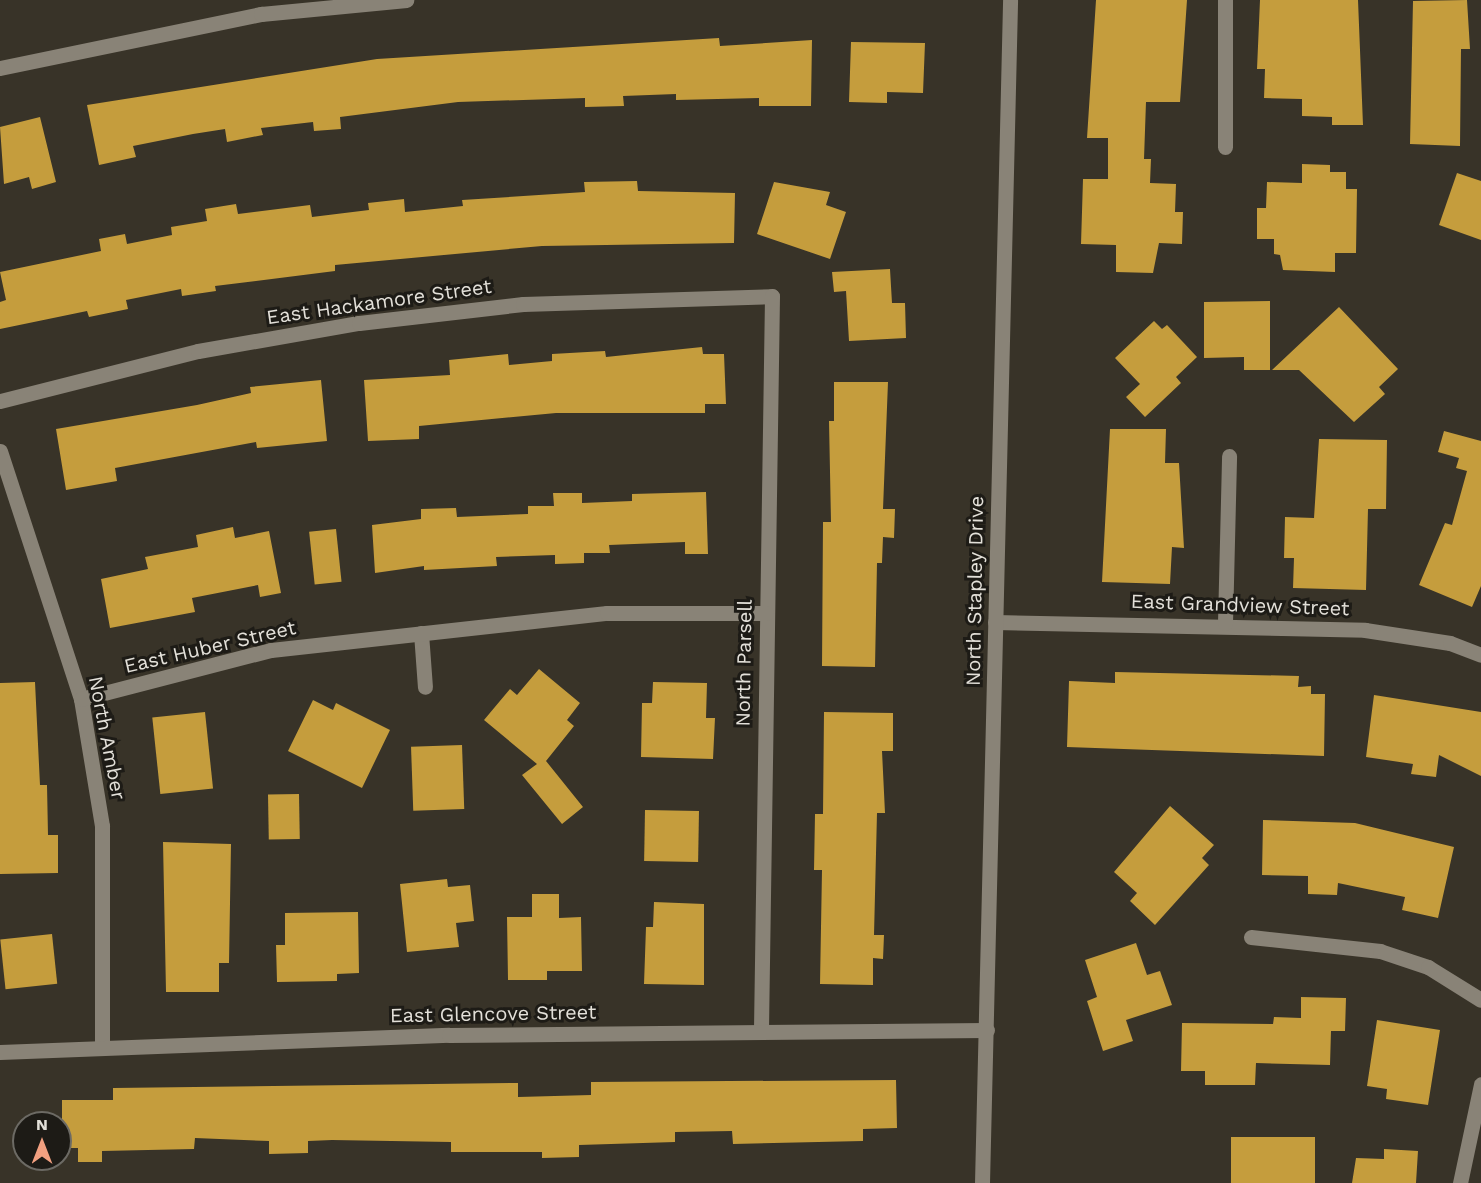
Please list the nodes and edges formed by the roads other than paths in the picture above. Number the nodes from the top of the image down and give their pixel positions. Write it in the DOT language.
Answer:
graph roads {
  1 [pos="406,0"];
  2 [pos="1010,0"];
  3 [pos="1226,0"];
  4 [pos="0,68"];
  5 [pos="1225,147"];
  6 [pos="772,296"];
  7 [pos="0,401"];
  8 [pos="0,451"];
  9 [pos="1229,456"];
  10 [pos="766,614"];
  11 [pos="995,622"];
  12 [pos="1225,623"];
  13 [pos="422,633"];
  14 [pos="1481,655"];
  15 [pos="425,687"];
  16 [pos="81,699"];
  17 [pos="1251,937"];
  18 [pos="1481,1000"];
  19 [pos="761,1030"];
  20 [pos="987,1030"];
  21 [pos="102,1044"];
  22 [pos="0,1052"];
  23 [pos="1481,1084"];
  24 [pos="982,1183"];
  25 [pos="1460,1183"];
  1 -- 4 [label="street"];
  2 -- 11 [label="street, North Stapley Drive"];
  3 -- 5 [label="street"];
  6 -- 7 [label="street, East Hackamore Street"];
  6 -- 10 [label="street, North Parsell"];
  8 -- 16 [label="street, North Amber"];
  9 -- 12 [label="street"];
  10 -- 13 [label="street, East Huber Street"];
  10 -- 19 [label="street, North Parsell"];
  11 -- 12 [label="street, East Grandview Street"];
  11 -- 20 [label="street, North Stapley Drive"];
  12 -- 14 [label="street, East Grandview Street"];
  13 -- 15 [label="street"];
  13 -- 16 [label="street, East Huber Street"];
  16 -- 21 [label="street, North Amber"];
  17 -- 18 [label="street"];
  19 -- 20 [label="street, East Glencove Street"];
  19 -- 21 [label="street, East Glencove Street"];
  20 -- 24 [label="street, North Stapley Drive"];
  21 -- 22 [label="street, East Glencove Street"];
  23 -- 25 [label="street"];
}
